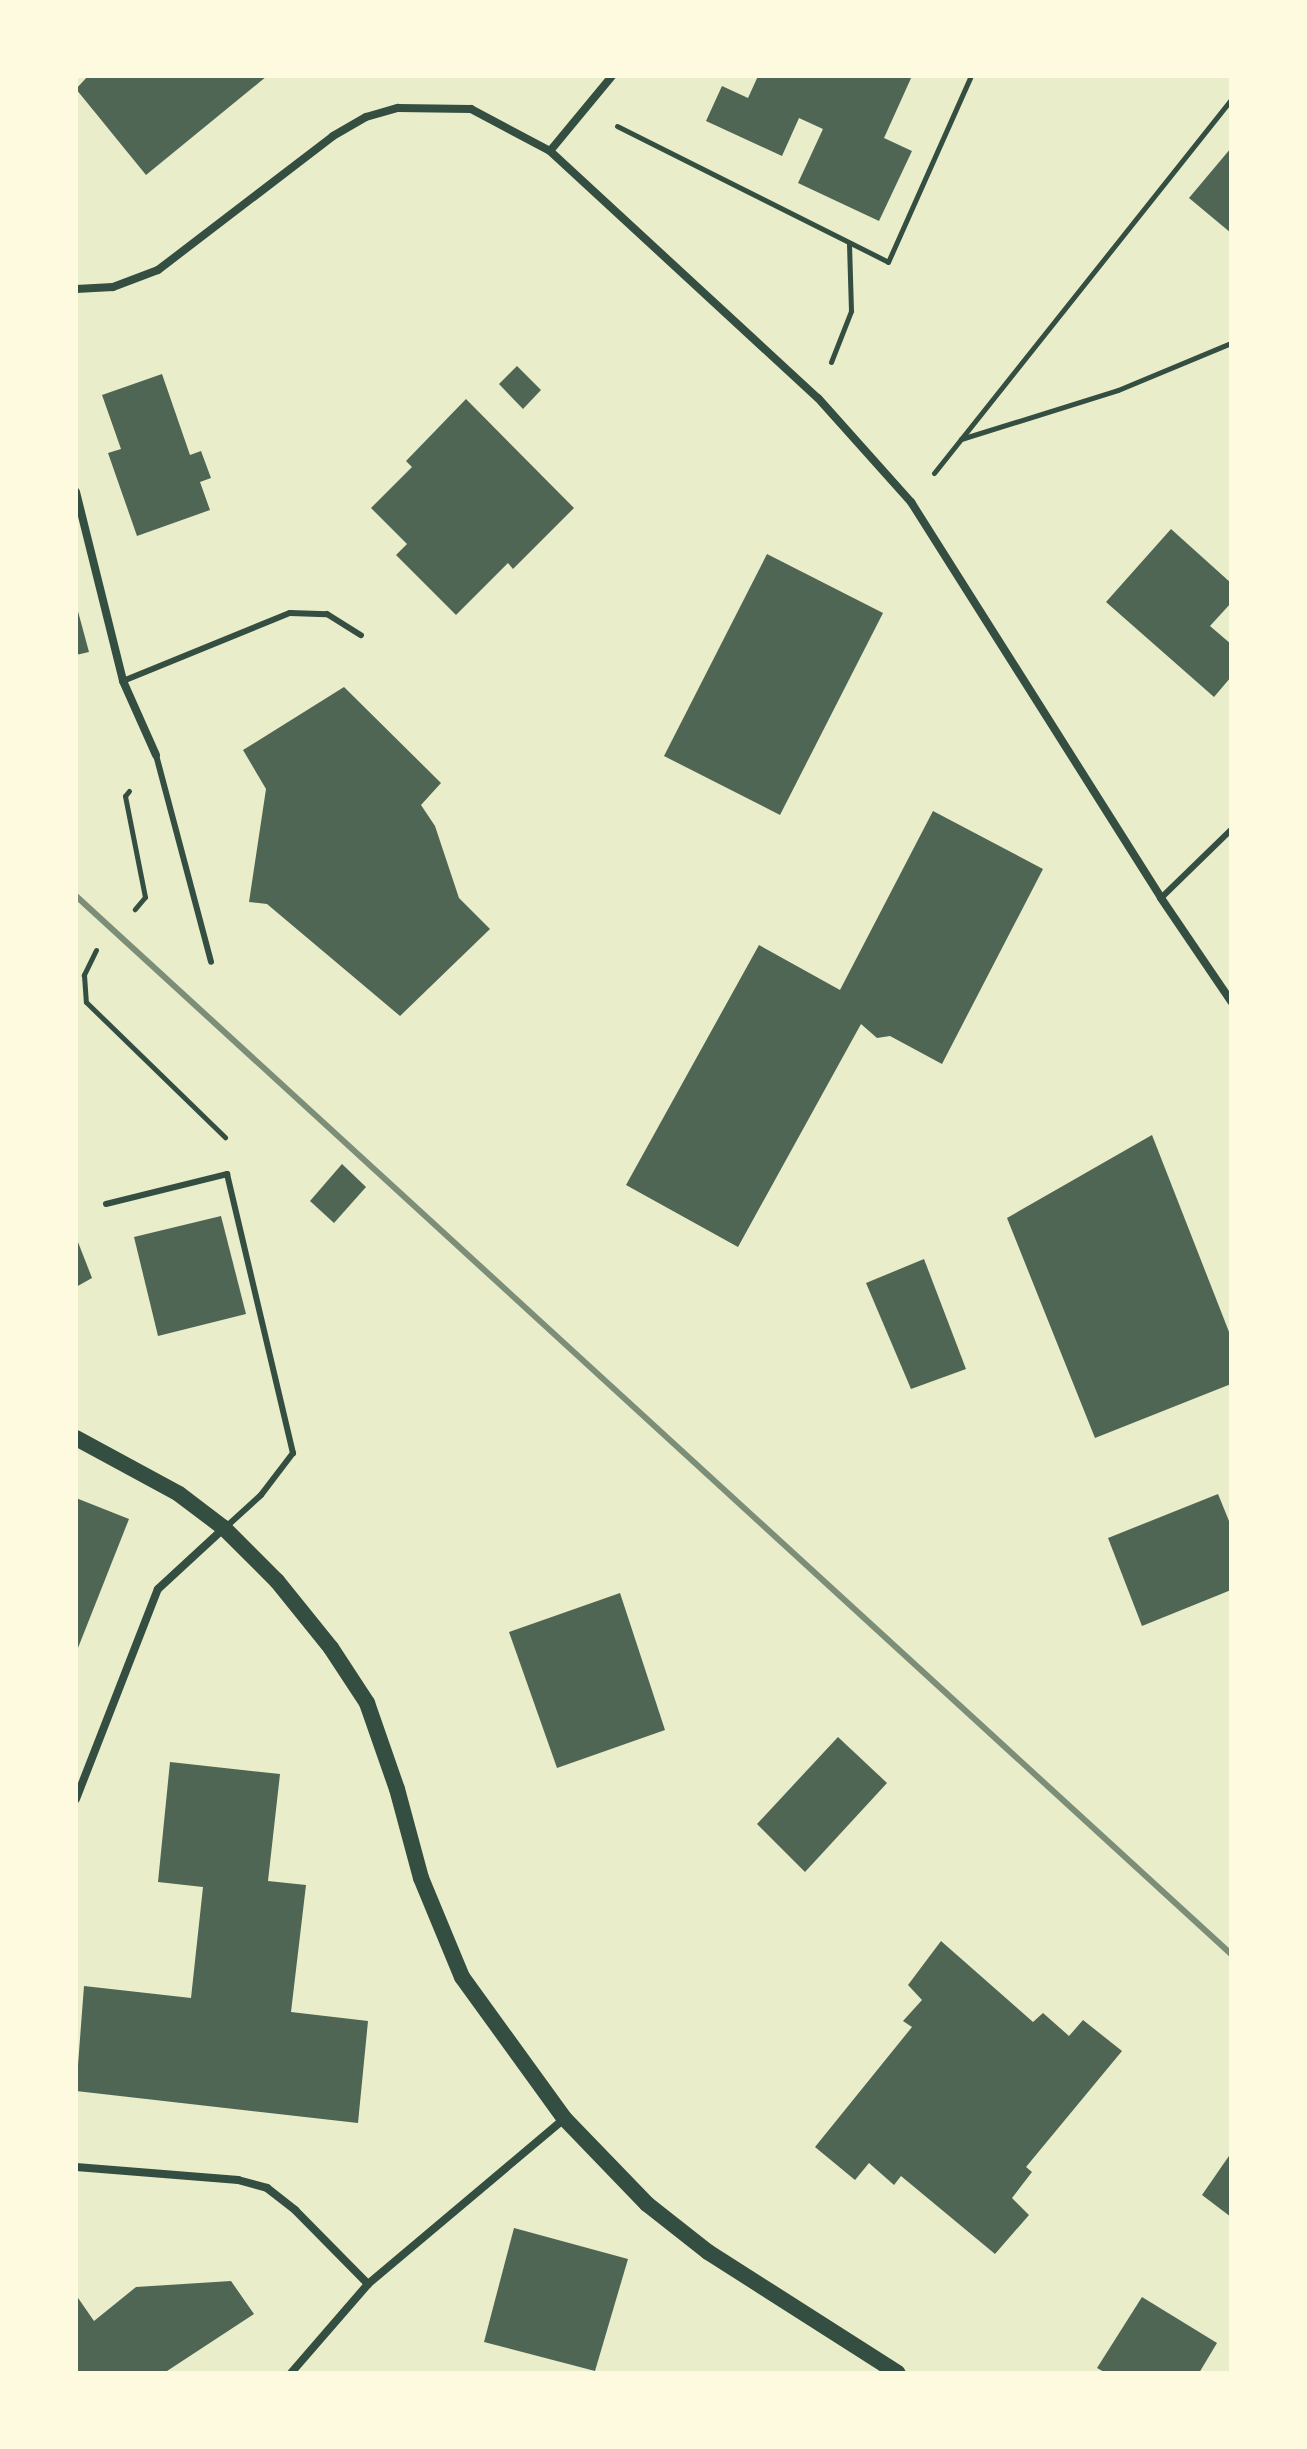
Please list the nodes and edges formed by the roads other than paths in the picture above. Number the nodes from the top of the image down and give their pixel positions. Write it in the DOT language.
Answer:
graph roads {
  1 [pos="612,76"];
  2 [pos="550,151"];
  3 [pos="76,289"];
  4 [pos="76,492"];
  5 [pos="361,635"];
  6 [pos="123,681"];
  7 [pos="156,755"];
  8 [pos="1231,830"];
  9 [pos="1161,898"];
  10 [pos="211,962"];
  11 [pos="1231,1001"];
  12 [pos="106,1204"];
  13 [pos="76,1438"];
  14 [pos="224,1528"];
  15 [pos="76,1799"];
  16 [pos="564,2118"];
  17 [pos="76,2167"];
  18 [pos="368,2284"];
  19 [pos="291,2373"];
  20 [pos="898,2373"];
  1 -- 2 [label="street"];
  2 -- 3 [label="street"];
  2 -- 9 [label="street"];
  4 -- 6 [label="street"];
  5 -- 6 [label="lane"];
  6 -- 7 [label="street"];
  7 -- 10 [label="lane"];
  8 -- 9 [label="lane"];
  9 -- 11 [label="street"];
  12 -- 14 [label="lane"];
  13 -- 14 [label="main road"];
  14 -- 15 [label="street"];
  14 -- 16 [label="main road"];
  16 -- 18 [label="street"];
  16 -- 20 [label="main road"];
  17 -- 18 [label="street"];
  18 -- 19 [label="street"];
}
